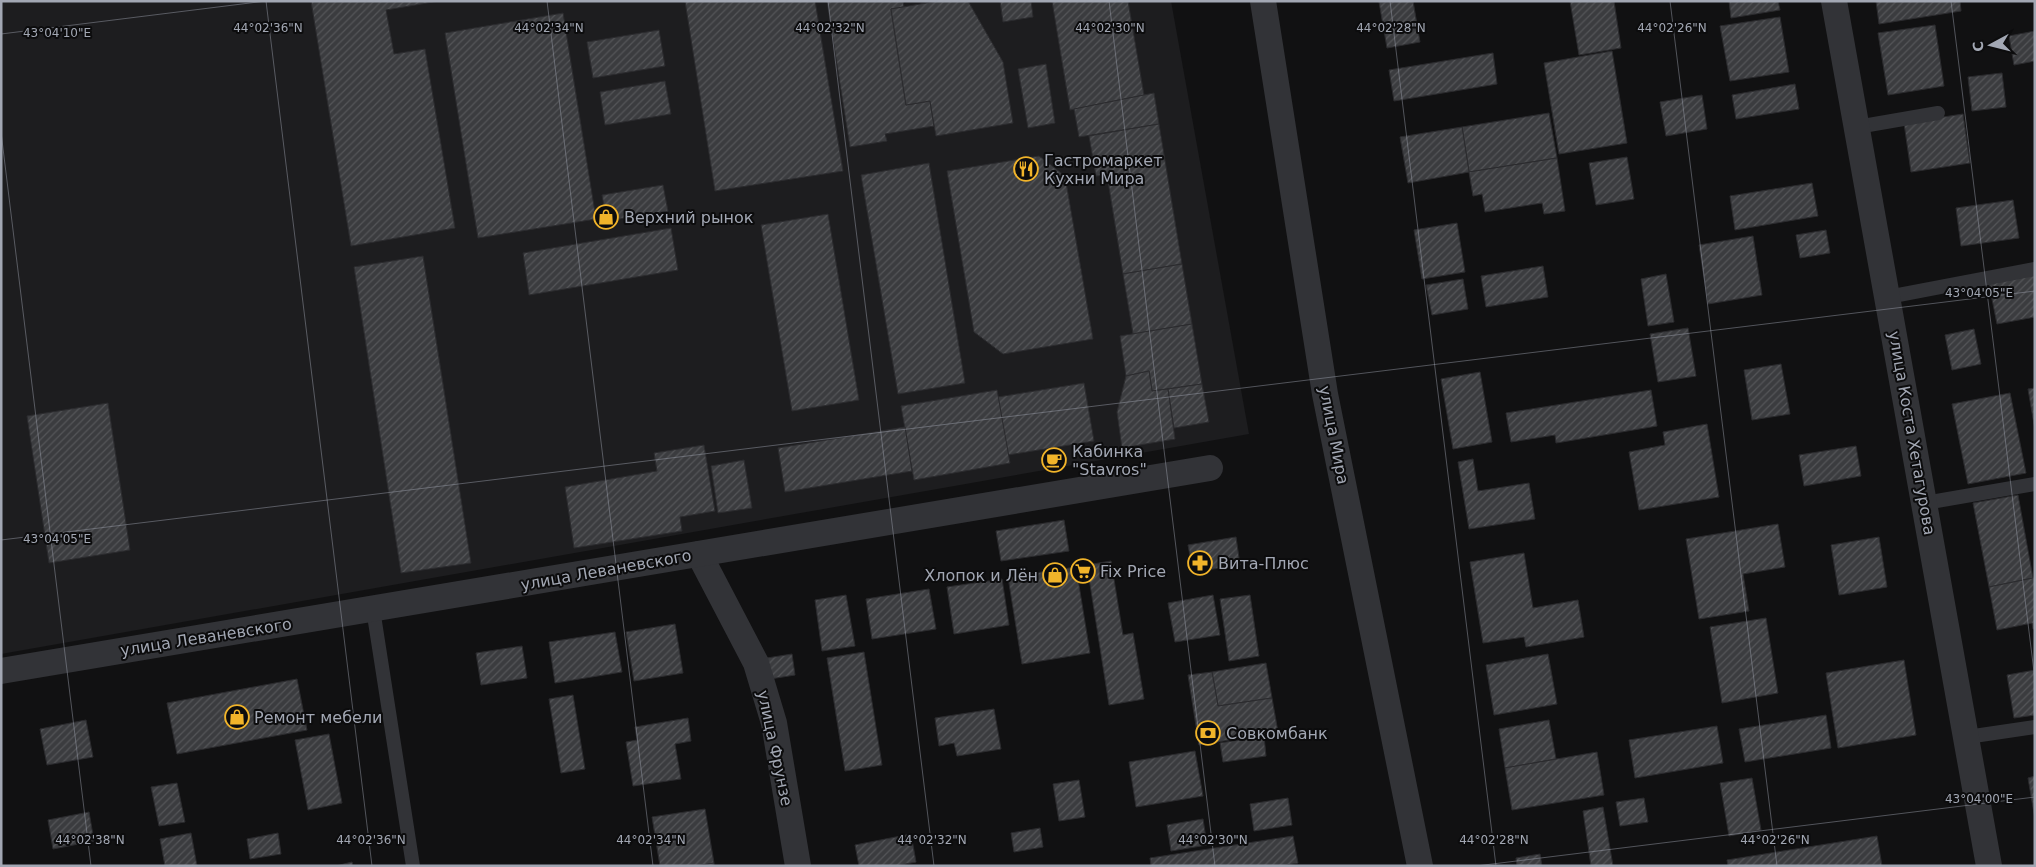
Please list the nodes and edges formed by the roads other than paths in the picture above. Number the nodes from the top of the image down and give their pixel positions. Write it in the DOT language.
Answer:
graph roads {
  1 [pos="1263,1"];
  2 [pos="1834,1"];
  3 [pos="1938,113"];
  4 [pos="1856,127"];
  5 [pos="2035,269"];
  6 [pos="1888,296"];
  7 [pos="1210,468"];
  8 [pos="2035,484"];
  9 [pos="1924,504"];
  10 [pos="699,554"];
  11 [pos="373,609"];
  12 [pos="1,671"];
  13 [pos="2035,727"];
  14 [pos="1967,737"];
  15 [pos="414,866"];
  16 [pos="798,866"];
  17 [pos="1420,866"];
  18 [pos="1989,866"];
  1 -- 17 [label="street, улица Мира"];
  2 -- 4 [label="street, улица Коста Хетагурова"];
  3 -- 4 [label="lane"];
  4 -- 6 [label="street, улица Коста Хетагурова"];
  5 -- 6 [label="lane"];
  6 -- 9 [label="street, улица Коста Хетагурова"];
  7 -- 10 [label="street, улица Леваневского"];
  8 -- 9 [label="lane"];
  9 -- 14 [label="street, улица Коста Хетагурова"];
  10 -- 11 [label="street, улица Леваневского"];
  10 -- 16 [label="street, улица Фрунзе"];
  11 -- 12 [label="street, улица Леваневского"];
  11 -- 15 [label="lane"];
  13 -- 14 [label="lane"];
  14 -- 18 [label="street, улица Коста Хетагурова"];
}
